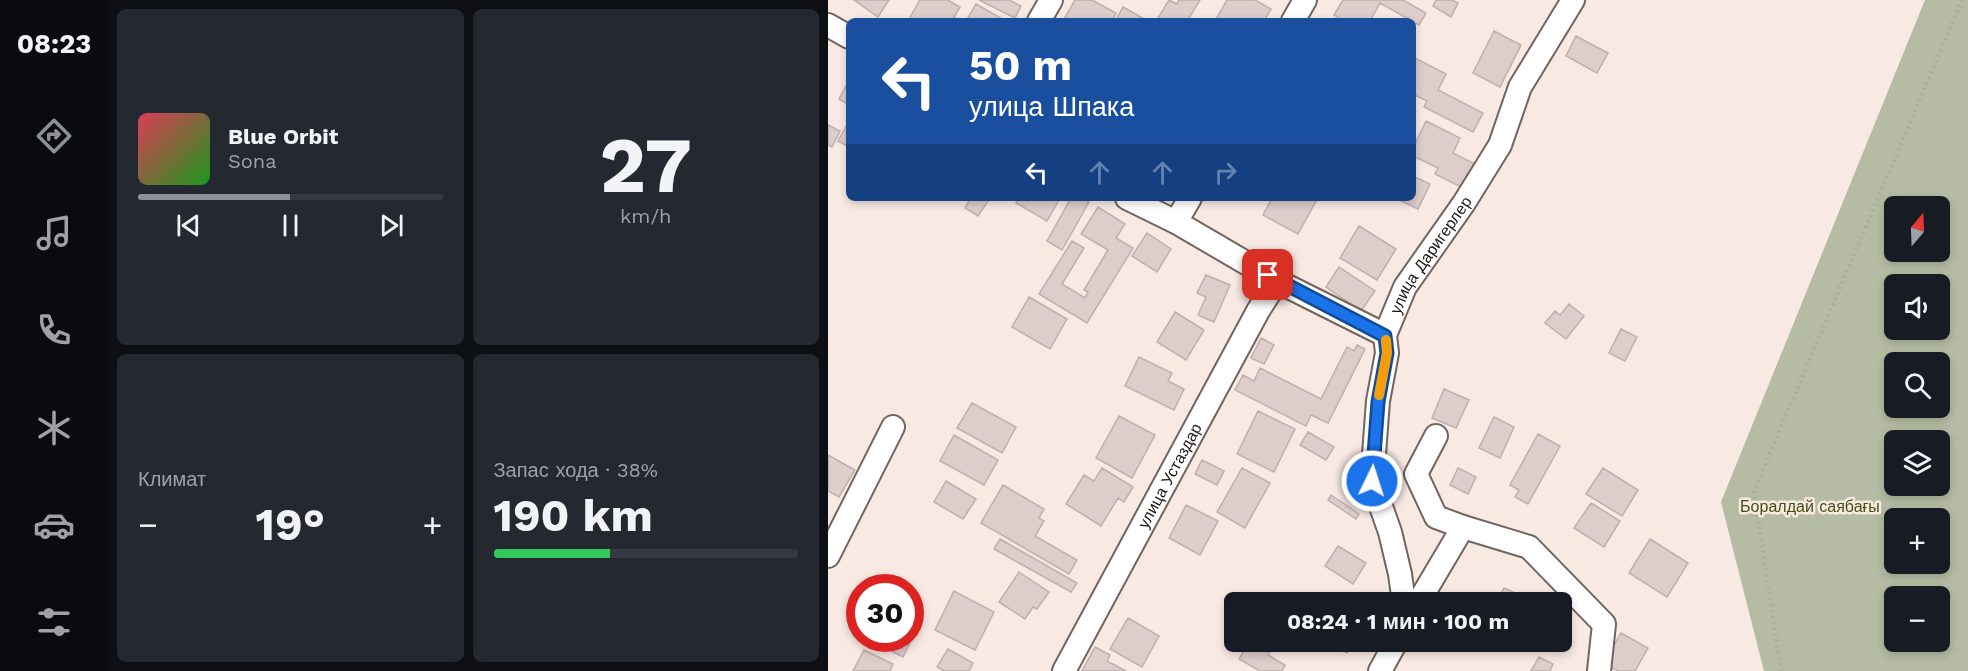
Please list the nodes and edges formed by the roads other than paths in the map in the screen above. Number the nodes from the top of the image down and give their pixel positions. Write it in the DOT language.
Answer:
graph roads {
  1 [pos="1051,0"];
  2 [pos="1305,0"];
  3 [pos="1573,0"];
  4 [pos="1041,18"];
  5 [pos="1295,18"];
  6 [pos="828,24"];
  7 [pos="846,35"];
  8 [pos="1133,201"];
  9 [pos="1188,201"];
  10 [pos="1176,222"];
  11 [pos="1277,281"];
  12 [pos="1385,336"];
  13 [pos="893,427"];
  14 [pos="1436,436"];
  15 [pos="1463,527"];
  16 [pos="828,556"];
  17 [pos="1402,592"];
  18 [pos="1425,592"];
  19 [pos="1390,652"];
  20 [pos="1064,671"];
  21 [pos="1380,671"];
  22 [pos="1599,671"];
  1 -- 4 [label="street"];
  2 -- 5 [label="street"];
  3 -- 12 [label="street, улица Даригерлер"];
  6 -- 7 [label="street"];
  8 -- 10 [label="street"];
  9 -- 10 [label="street"];
  10 -- 11 [label="street"];
  11 -- 12 [label="street"];
  11 -- 20 [label="street, улица Устаздар"];
  12 -- 17 [label="street, улица Даригерлер"];
  13 -- 16 [label="street"];
  14 -- 15 [label="street"];
  15 -- 18 [label="street"];
  15 -- 22 [label="street"];
  19 -- 21 [label="street"];
}
